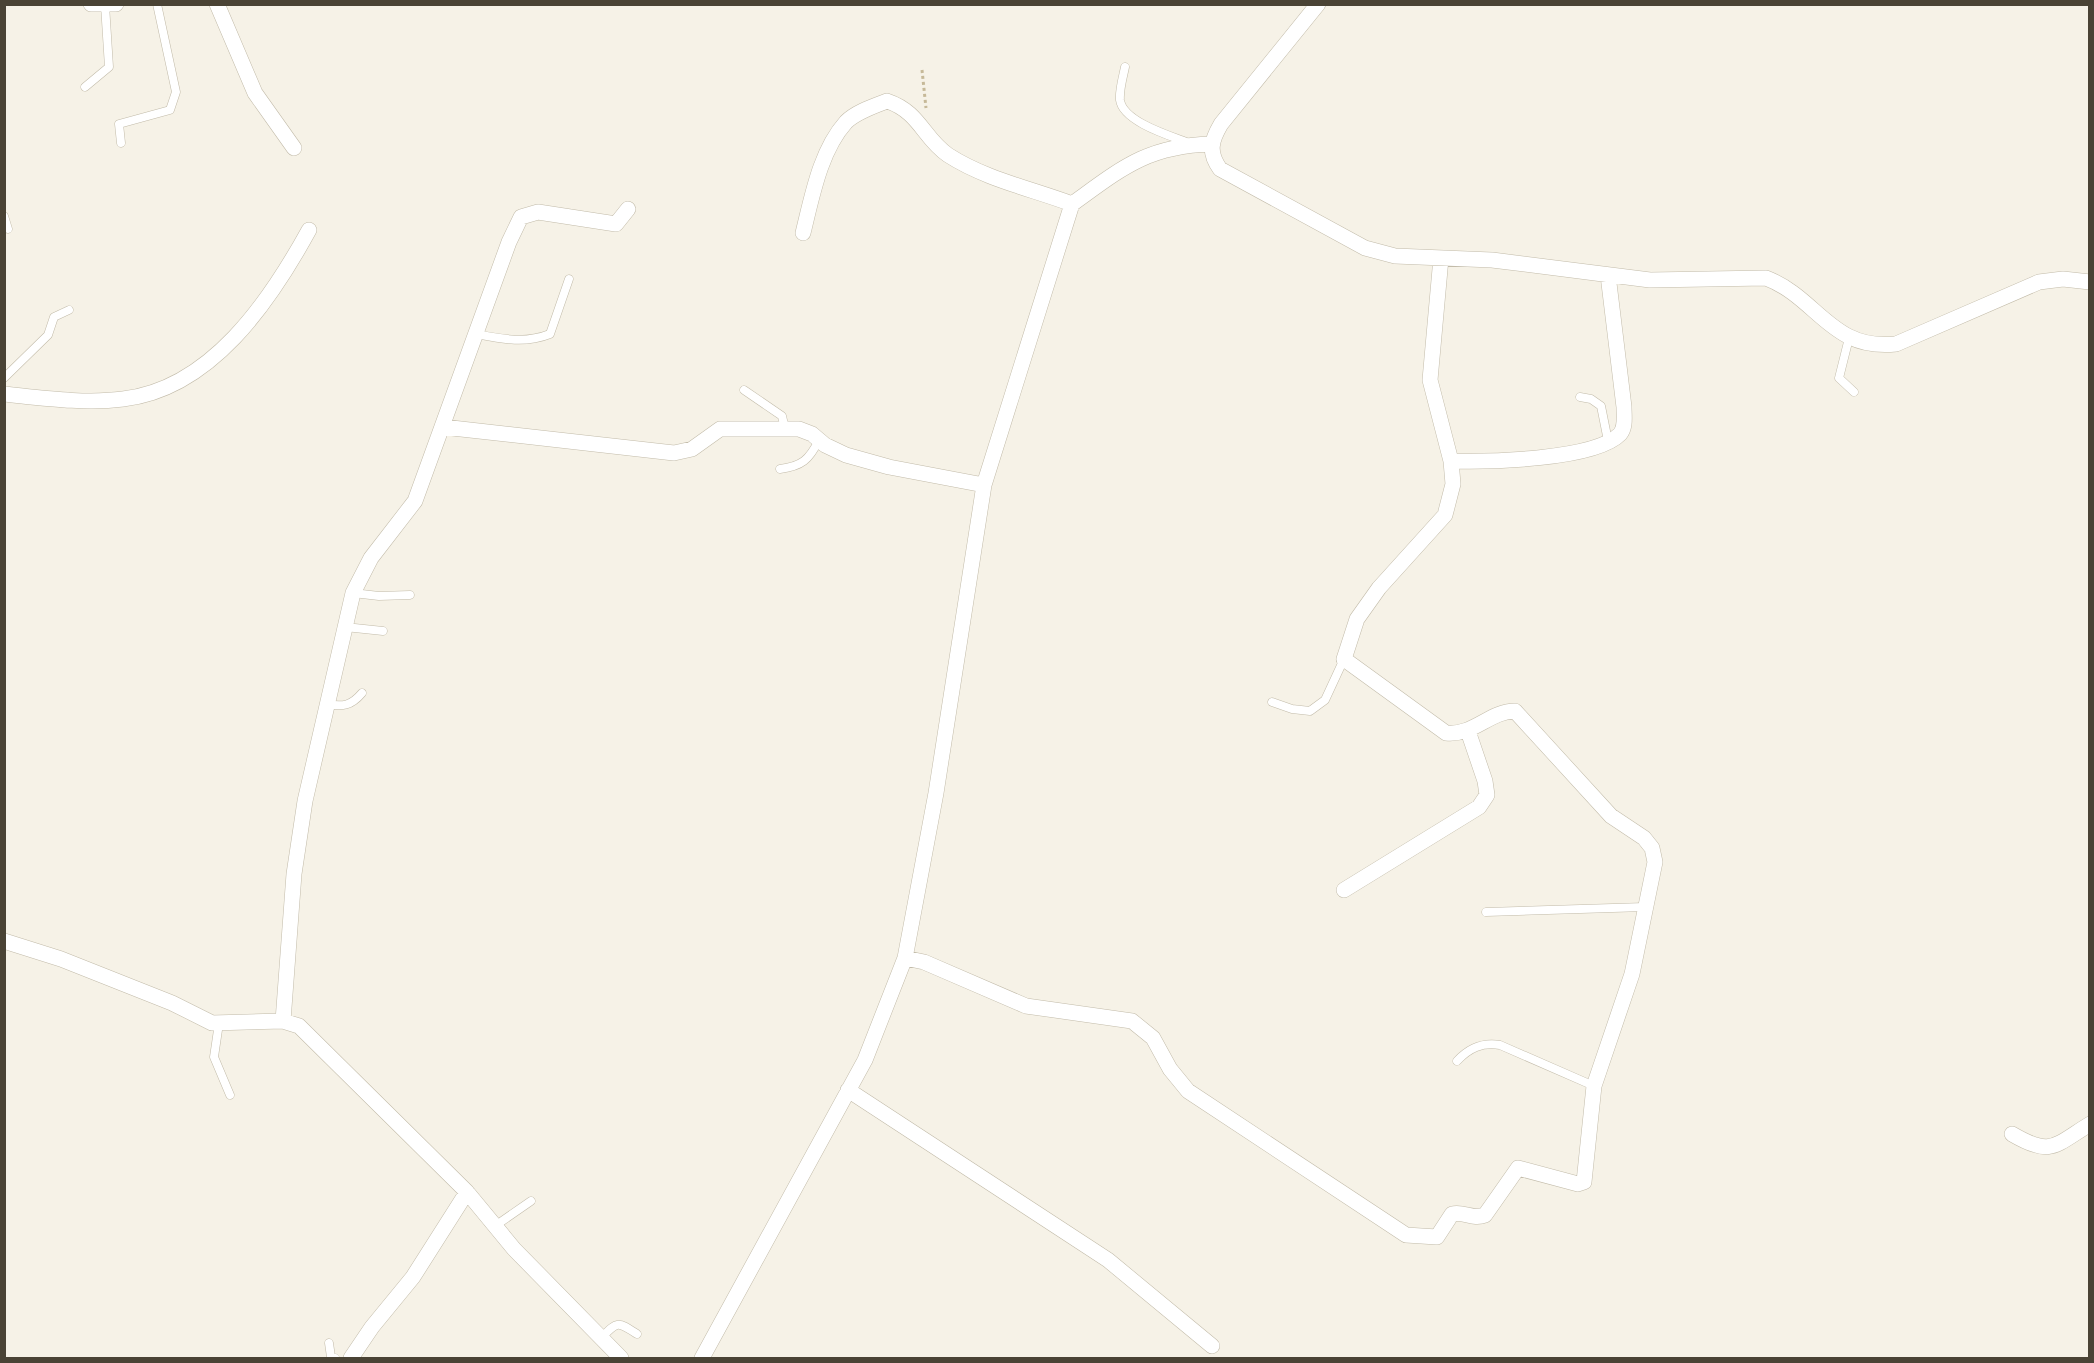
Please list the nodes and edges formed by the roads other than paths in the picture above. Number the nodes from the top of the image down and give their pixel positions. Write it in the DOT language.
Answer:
graph roads {
  1 [pos="91,4"];
  2 [pos="116,4"];
  3 [pos="157,4"];
  4 [pos="217,4"];
  5 [pos="1318,4"];
  6 [pos="105,5"];
  7 [pos="1125,67"];
  8 [pos="85,87"];
  9 [pos="121,143"];
  10 [pos="1211,144"];
  11 [pos="1193,145"];
  12 [pos="294,148"];
  13 [pos="1072,204"];
  14 [pos="628,209"];
  15 [pos="4,216"];
  16 [pos="8,230"];
  17 [pos="309,230"];
  18 [pos="802,233"];
  19 [pos="1441,258"];
  20 [pos="1608,275"];
  21 [pos="569,279"];
  22 [pos="2090,282"];
  23 [pos="69,310"];
  24 [pos="476,334"];
  25 [pos="1848,338"];
  26 [pos="4,378"];
  27 [pos="744,390"];
  28 [pos="1854,392"];
  29 [pos="4,394"];
  30 [pos="1580,397"];
  31 [pos="443,427"];
  32 [pos="785,429"];
  33 [pos="819,440"];
  34 [pos="1608,441"];
  35 [pos="1451,461"];
  36 [pos="780,469"];
  37 [pos="984,485"];
  38 [pos="353,593"];
  39 [pos="411,595"];
  40 [pos="343,627"];
  41 [pos="383,631"];
  42 [pos="1344,659"];
  43 [pos="362,693"];
  44 [pos="1272,702"];
  45 [pos="326,704"];
  46 [pos="1468,731"];
  47 [pos="1344,890"];
  48 [pos="1646,907"];
  49 [pos="1486,912"];
  50 [pos="4,941"];
  51 [pos="905,958"];
  52 [pos="283,1021"];
  53 [pos="219,1023"];
  54 [pos="1457,1061"];
  55 [pos="1594,1086"];
  56 [pos="848,1090"];
  57 [pos="230,1095"];
  58 [pos="2090,1124"];
  59 [pos="2012,1134"];
  60 [pos="467,1192"];
  61 [pos="531,1202"];
  62 [pos="495,1226"];
  63 [pos="637,1334"];
  64 [pos="601,1338"];
  65 [pos="329,1343"];
  66 [pos="1212,1346"];
  67 [pos="335,1359"];
  68 [pos="351,1359"];
  69 [pos="621,1359"];
  70 [pos="702,1359"];
  1 -- 6 [label="street"];
  2 -- 6 [label="street"];
  3 -- 9 [label="lane"];
  4 -- 12 [label="street"];
  5 -- 10 [label="street"];
  6 -- 8 [label="lane"];
  7 -- 11 [label="lane"];
  10 -- 11 [label="street"];
  10 -- 19 [label="street"];
  11 -- 13 [label="street"];
  13 -- 18 [label="street"];
  13 -- 37 [label="street"];
  14 -- 24 [label="street"];
  15 -- 16 [label="lane"];
  17 -- 29 [label="street"];
  19 -- 20 [label="street"];
  19 -- 35 [label="street"];
  20 -- 25 [label="street"];
  20 -- 34 [label="street"];
  21 -- 24 [label="lane"];
  22 -- 25 [label="street"];
  23 -- 26 [label="lane"];
  24 -- 31 [label="street"];
  25 -- 28 [label="lane"];
  27 -- 32 [label="lane"];
  30 -- 34 [label="lane"];
  31 -- 32 [label="street"];
  31 -- 38 [label="street"];
  32 -- 33 [label="street"];
  33 -- 36 [label="lane"];
  33 -- 37 [label="street"];
  34 -- 35 [label="street"];
  35 -- 42 [label="street"];
  37 -- 51 [label="street"];
  38 -- 39 [label="lane"];
  38 -- 40 [label="street"];
  40 -- 41 [label="lane"];
  40 -- 45 [label="street"];
  42 -- 44 [label="lane"];
  42 -- 46 [label="street"];
  43 -- 45 [label="lane"];
  45 -- 52 [label="street"];
  46 -- 47 [label="street"];
  46 -- 48 [label="street"];
  48 -- 49 [label="lane"];
  48 -- 55 [label="street"];
  50 -- 53 [label="street"];
  51 -- 55 [label="street"];
  51 -- 56 [label="street"];
  52 -- 53 [label="street"];
  52 -- 60 [label="street"];
  53 -- 57 [label="lane"];
  54 -- 55 [label="lane"];
  56 -- 66 [label="street"];
  56 -- 70 [label="street"];
  58 -- 59 [label="street"];
  60 -- 62 [label="street"];
  60 -- 68 [label="street"];
  61 -- 62 [label="lane"];
  62 -- 64 [label="street"];
  63 -- 64 [label="lane"];
  64 -- 69 [label="street"];
  65 -- 67 [label="lane"];
}
